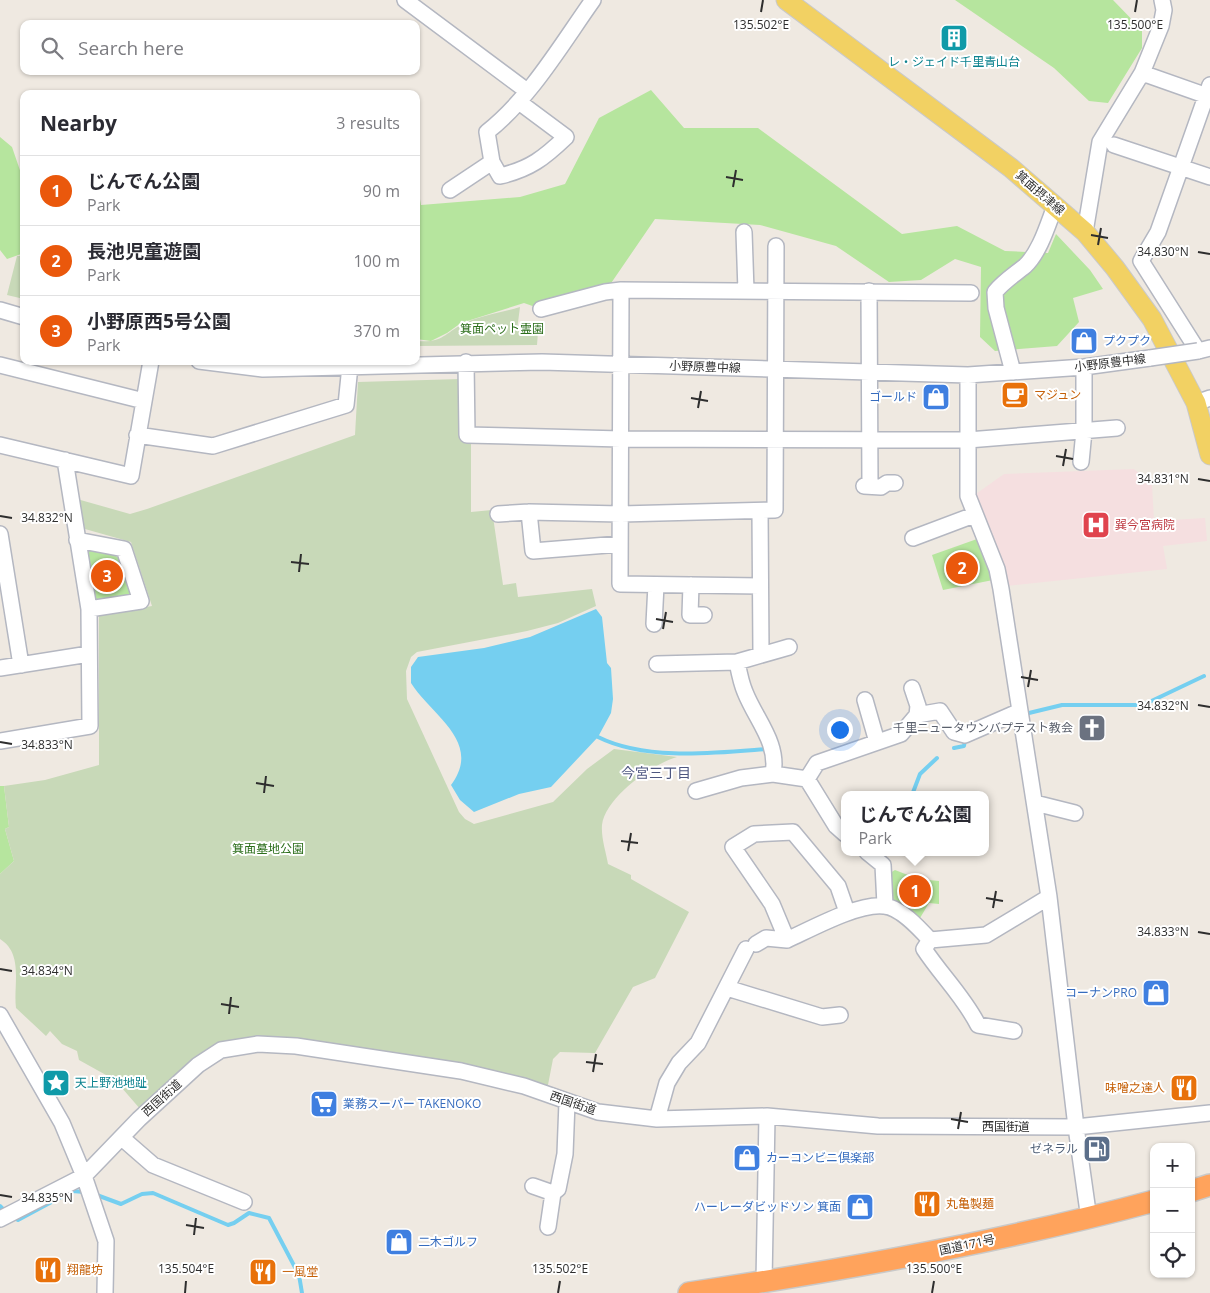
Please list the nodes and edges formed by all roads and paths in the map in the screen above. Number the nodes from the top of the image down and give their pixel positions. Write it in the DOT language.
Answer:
graph roads {
  1 [pos="407,0"];
  2 [pos="594,0"];
  3 [pos="786,0"];
  4 [pos="1162,0"];
  5 [pos="1142,73"];
  6 [pos="1208,93"];
  7 [pos="523,96"];
  8 [pos="1114,146"];
  9 [pos="492,162"];
  10 [pos="1181,167"];
  11 [pos="1210,177"];
  12 [pos="450,190"];
  13 [pos="1055,206"];
  14 [pos="744,232"];
  15 [pos="1085,232"];
  16 [pos="776,246"];
  17 [pos="621,290"];
  18 [pos="746,291"];
  19 [pos="775,291"];
  20 [pos="869,291"];
  21 [pos="971,292"];
  22 [pos="541,309"];
  23 [pos="0,310"];
  24 [pos="20,315"];
  25 [pos="1204,350"];
  26 [pos="466,362"];
  27 [pos="420,364"];
  28 [pos="622,364"];
  29 [pos="0,365"];
  30 [pos="150,365"];
  31 [pos="231,365"];
  32 [pos="379,365"];
  33 [pos="350,366"];
  34 [pos="1084,367"];
  35 [pos="774,370"];
  36 [pos="871,372"];
  37 [pos="1013,372"];
  38 [pos="968,375"];
  39 [pos="1203,401"];
  40 [pos="144,402"];
  41 [pos="1117,428"];
  42 [pos="1084,430"];
  43 [pos="137,435"];
  44 [pos="621,438"];
  45 [pos="775,438"];
  46 [pos="870,438"];
  47 [pos="968,440"];
  48 [pos="0,445"];
  49 [pos="1210,455"];
  50 [pos="65,460"];
  51 [pos="1081,462"];
  52 [pos="895,483"];
  53 [pos="760,511"];
  54 [pos="529,512"];
  55 [pos="498,514"];
  56 [pos="621,514"];
  57 [pos="974,515"];
  58 [pos="0,534"];
  59 [pos="913,538"];
  60 [pos="77,540"];
  61 [pos="620,544"];
  62 [pos="656,584"];
  63 [pos="691,585"];
  64 [pos="760,586"];
  65 [pos="89,609"];
  66 [pos="704,615"];
  67 [pos="654,624"];
  68 [pos="788,647"];
  69 [pos="90,654"];
  70 [pos="762,654"];
  71 [pos="737,662"];
  72 [pos="657,664"];
  73 [pos="21,665"];
  74 [pos="0,668"];
  75 [pos="912,688"];
  76 [pos="865,700"];
  77 [pos="1020,711"];
  78 [pos="917,715"];
  79 [pos="0,741"];
  80 [pos="877,742"];
  81 [pos="773,774"];
  82 [pos="806,779"];
  83 [pos="696,791"];
  84 [pos="1035,804"];
  85 [pos="1075,813"];
  86 [pos="841,830"];
  87 [pos="872,856"];
  88 [pos="1049,897"];
  89 [pos="885,905"];
  90 [pos="847,912"];
  91 [pos="787,940"];
  92 [pos="930,940"];
  93 [pos="726,988"];
  94 [pos="0,1015"];
  95 [pos="840,1015"];
  96 [pos="1014,1031"];
  97 [pos="4,1032"];
  98 [pos="568,1102"];
  99 [pos="1210,1113"];
  100 [pos="767,1116"];
  101 [pos="657,1119"];
  102 [pos="1076,1127"];
  103 [pos="122,1138"];
  104 [pos="1210,1185"];
  105 [pos="533,1186"];
  106 [pos="88,1187"];
  107 [pos="1195,1190"];
  108 [pos="553,1193"];
  109 [pos="244,1202"];
  110 [pos="1150,1202"];
  111 [pos="6,1216"];
  112 [pos="1089,1219"];
  113 [pos="548,1227"];
  114 [pos="764,1282"];
  115 [pos="105,1293"];
  116 [pos="689,1293"];
  1 -- 7 [label="street"];
  2 -- 7 [label="street"];
  3 -- 13 [label="main road, 箕面摂津線"];
  4 -- 5 [label="street"];
  5 -- 6 [label="street"];
  5 -- 15 [label="street"];
  6 -- 10 [label="street"];
  7 -- 9 [label="street"];
  7 -- 9 [label="street"];
  8 -- 10 [label="street"];
  9 -- 12 [label="street"];
  10 -- 11 [label="street"];
  10 -- 25 [label="street"];
  13 -- 15 [label="main road, 箕面摂津線"];
  13 -- 37 [label="street"];
  14 -- 18 [label="street"];
  15 -- 39 [label="main road, 箕面摂津線"];
  16 -- 19 [label="street"];
  17 -- 18 [label="street"];
  17 -- 22 [label="street"];
  17 -- 28 [label="street"];
  18 -- 19 [label="street"];
  19 -- 20 [label="street"];
  19 -- 35 [label="street"];
  20 -- 21 [label="street"];
  20 -- 36 [label="street"];
  23 -- 24 [label="street"];
  25 -- 34 [label="street, 小野原豊中線, bridge"];
  26 -- 27 [label="street, 小野原豊中線"];
  26 -- 28 [label="street, 小野原豊中線"];
  26 -- 44 [label="street"];
  28 -- 35 [label="street, 小野原豊中線"];
  28 -- 44 [label="street"];
  29 -- 40 [label="street"];
  30 -- 40 [label="street"];
  31 -- 33 [label="street, 小野原豊中線"];
  32 -- 33 [label="street, 小野原豊中線"];
  33 -- 43 [label="street"];
  34 -- 37 [label="street, 小野原豊中線"];
  34 -- 42 [label="street"];
  35 -- 36 [label="street, 小野原豊中線"];
  35 -- 45 [label="street"];
  36 -- 38 [label="street, 小野原豊中線"];
  36 -- 46 [label="street"];
  37 -- 38 [label="street, 小野原豊中線"];
  38 -- 47 [label="street"];
  39 -- 49 [label="main road, 箕面摂津線"];
  40 -- 43 [label="street"];
  41 -- 42 [label="street"];
  42 -- 47 [label="street"];
  42 -- 51 [label="street"];
  43 -- 50 [label="street"];
  44 -- 45 [label="street"];
  44 -- 56 [label="street"];
  45 -- 46 [label="street"];
  45 -- 53 [label="street"];
  46 -- 47 [label="street"];
  46 -- 52 [label="street"];
  47 -- 57 [label="street"];
  48 -- 50 [label="street"];
  50 -- 60 [label="street"];
  53 -- 56 [label="street"];
  53 -- 64 [label="street"];
  54 -- 55 [label="street"];
  54 -- 56 [label="street"];
  54 -- 61 [label="street"];
  56 -- 61 [label="street"];
  57 -- 59 [label="street"];
  57 -- 77 [label="street"];
  58 -- 73 [label="street"];
  60 -- 65 [label="street"];
  60 -- 65 [label="street"];
  61 -- 62 [label="street"];
  62 -- 63 [label="street"];
  62 -- 67 [label="street"];
  63 -- 64 [label="street"];
  63 -- 66 [label="street"];
  64 -- 70 [label="street"];
  65 -- 69 [label="street"];
  68 -- 70 [label="street"];
  69 -- 73 [label="street"];
  69 -- 79 [label="street"];
  70 -- 71 [label="street"];
  71 -- 72 [label="street"];
  71 -- 81 [label="street"];
  73 -- 74 [label="street"];
  75 -- 78 [label="street"];
  76 -- 80 [label="street"];
  77 -- 78 [label="street"];
  77 -- 84 [label="street"];
  78 -- 80 [label="street"];
  80 -- 82 [label="street"];
  81 -- 82 [label="street"];
  81 -- 83 [label="street"];
  82 -- 86 [label="street"];
  84 -- 85 [label="street"];
  84 -- 88 [label="street"];
  87 -- 89 [label="street"];
  88 -- 92 [label="street"];
  88 -- 102 [label="street"];
  89 -- 90 [label="street"];
  89 -- 92 [label="street"];
  90 -- 91 [label="street"];
  90 -- 91 [label="street"];
  91 -- 93 [label="street"];
  92 -- 96 [label="street"];
  93 -- 95 [label="street"];
  93 -- 101 [label="street"];
  94 -- 97 [label="street"];
  97 -- 106 [label="street"];
  98 -- 101 [label="street, 西国街道"];
  98 -- 103 [label="street, 西国街道"];
  98 -- 108 [label="street"];
  99 -- 102 [label="street, 西国街道"];
  100 -- 101 [label="street, 西国街道"];
  100 -- 102 [label="street, 西国街道"];
  100 -- 114 [label="street"];
  102 -- 112 [label="street"];
  103 -- 106 [label="street, 西国街道"];
  103 -- 109 [label="street"];
  104 -- 107 [label="highway"];
  105 -- 108 [label="street"];
  106 -- 111 [label="street, 西国街道"];
  106 -- 115 [label="street"];
  108 -- 113 [label="street"];
  110 -- 112 [label="highway, 国道171号"];
  112 -- 114 [label="highway, 国道171号"];
  114 -- 116 [label="highway, 国道171号"];
}
